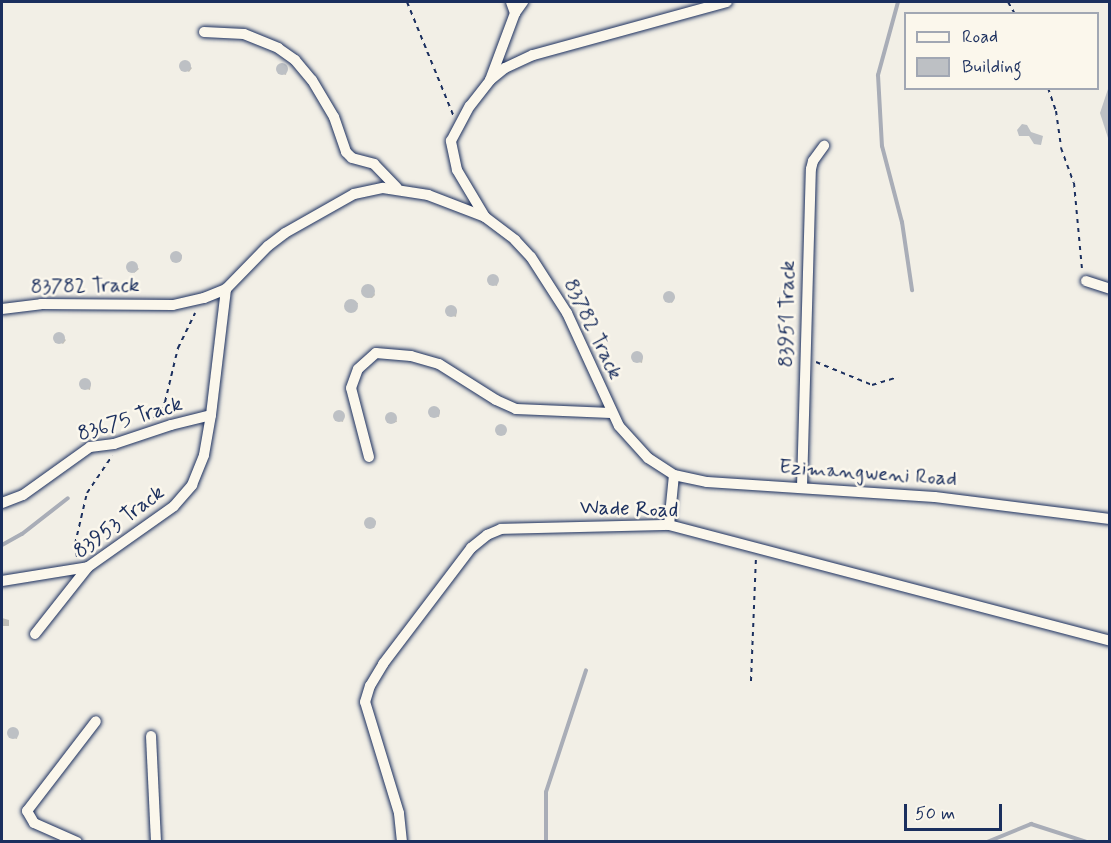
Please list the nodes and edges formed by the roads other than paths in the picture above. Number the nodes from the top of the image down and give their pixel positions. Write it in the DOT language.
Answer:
graph roads {
  1 [pos="511,2"];
  2 [pos="523,2"];
  3 [pos="727,2"];
  4 [pos="515,13"];
  5 [pos="204,32"];
  6 [pos="490,80"];
  7 [pos="825,146"];
  8 [pos="397,188"];
  9 [pos="485,217"];
  10 [pos="1086,281"];
  11 [pos="225,289"];
  12 [pos="1110,289"];
  13 [pos="2,309"];
  14 [pos="611,413"];
  15 [pos="211,415"];
  16 [pos="369,457"];
  17 [pos="674,475"];
  18 [pos="802,487"];
  19 [pos="2,503"];
  20 [pos="1110,519"];
  21 [pos="669,525"];
  22 [pos="88,567"];
  23 [pos="2,581"];
  24 [pos="35,634"];
  25 [pos="1110,641"];
  26 [pos="96,721"];
  27 [pos="151,736"];
  28 [pos="77,842"];
  29 [pos="156,842"];
  30 [pos="402,842"];
  1 -- 4 [label="street"];
  2 -- 4 [label="street"];
  3 -- 6 [label="street"];
  4 -- 6 [label="street"];
  5 -- 8 [label="street"];
  6 -- 9 [label="street"];
  7 -- 18 [label="street, 83951 Track"];
  8 -- 9 [label="street, 83782 Track"];
  8 -- 11 [label="street, 83782 Track"];
  9 -- 14 [label="street, 83782 Track"];
  10 -- 12 [label="street"];
  11 -- 13 [label="street, 83782 Track"];
  11 -- 15 [label="street, 83953 Track"];
  14 -- 16 [label="street"];
  14 -- 17 [label="street, 83782 Track"];
  15 -- 19 [label="street, 83675 Track"];
  15 -- 22 [label="street, 83953 Track"];
  17 -- 18 [label="street, Ezimangweni Road"];
  17 -- 21 [label="street"];
  18 -- 20 [label="street, Ezimangweni Road"];
  21 -- 25 [label="street, Wade Road"];
  21 -- 30 [label="street, Wade Road"];
  22 -- 23 [label="street"];
  22 -- 24 [label="street, 83953 Track"];
  26 -- 28 [label="street"];
  27 -- 29 [label="street"];
}
